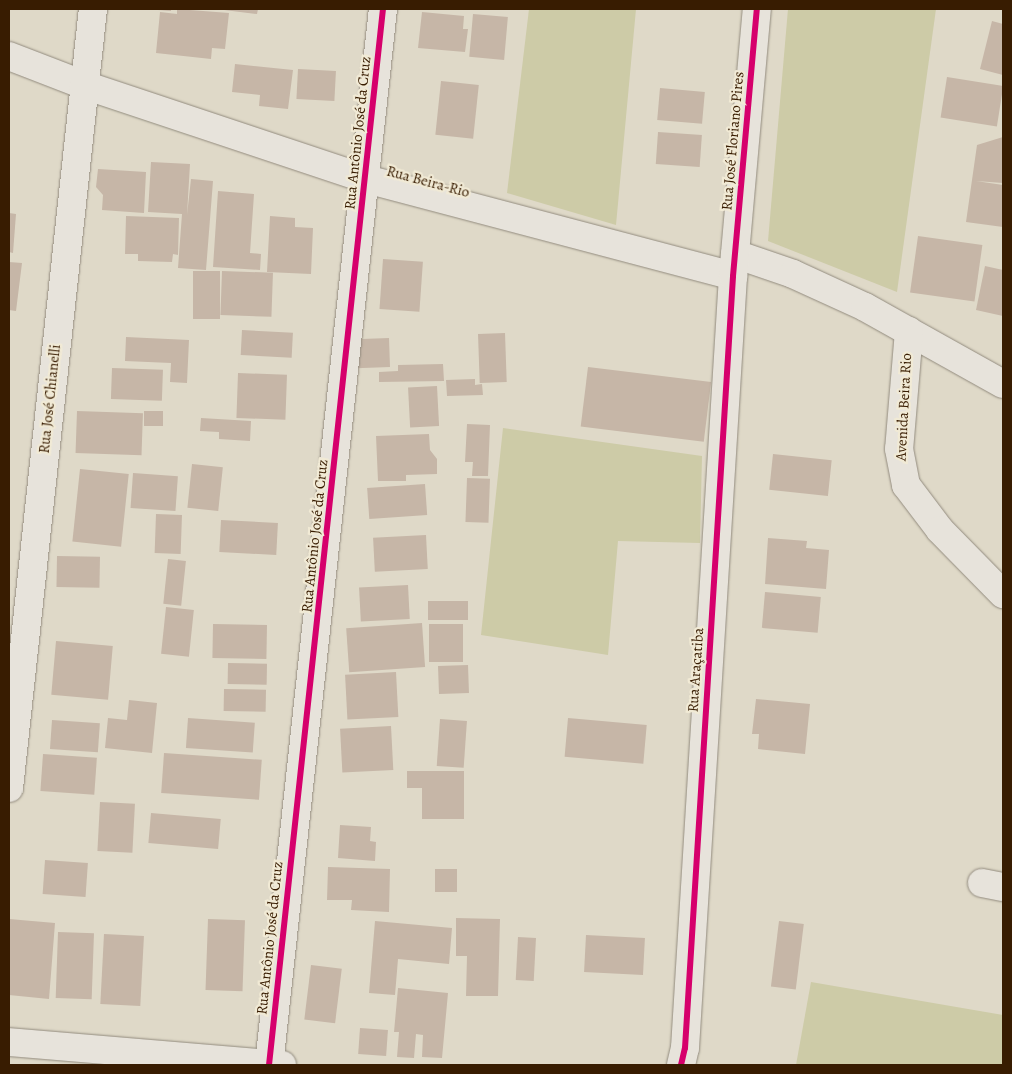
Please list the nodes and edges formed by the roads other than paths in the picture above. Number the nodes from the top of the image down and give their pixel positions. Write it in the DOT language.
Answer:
graph roads {
  1 [pos="93,9"];
  2 [pos="382,9"];
  3 [pos="757,9"];
  4 [pos="9,56"];
  5 [pos="84,85"];
  6 [pos="366,179"];
  7 [pos="734,265"];
  8 [pos="909,331"];
  9 [pos="1003,384"];
  10 [pos="1003,594"];
  11 [pos="9,788"];
  12 [pos="9,1042"];
  13 [pos="274,1065"];
  14 [pos="681,1065"];
  1 -- 5 [label="street, Rua José Chianelli"];
  2 -- 6 [label="street, Rua Antônio José da Cruz"];
  3 -- 7 [label="street, Rua José Floriano Pires"];
  4 -- 5 [label="street, Rua Beira-Rio"];
  5 -- 6 [label="street, Rua Beira-Rio"];
  5 -- 11 [label="street, Rua José Chianelli"];
  6 -- 7 [label="street, Rua Beira-Rio"];
  6 -- 13 [label="street, Rua Antônio José da Cruz"];
  7 -- 8 [label="street, Rua Beira-Rio"];
  7 -- 14 [label="street, Rua Araçatiba"];
  8 -- 9 [label="street, Rua Beira-Rio"];
  8 -- 10 [label="street, Avenida Beira Rio"];
  12 -- 13 [label="street"];
}
